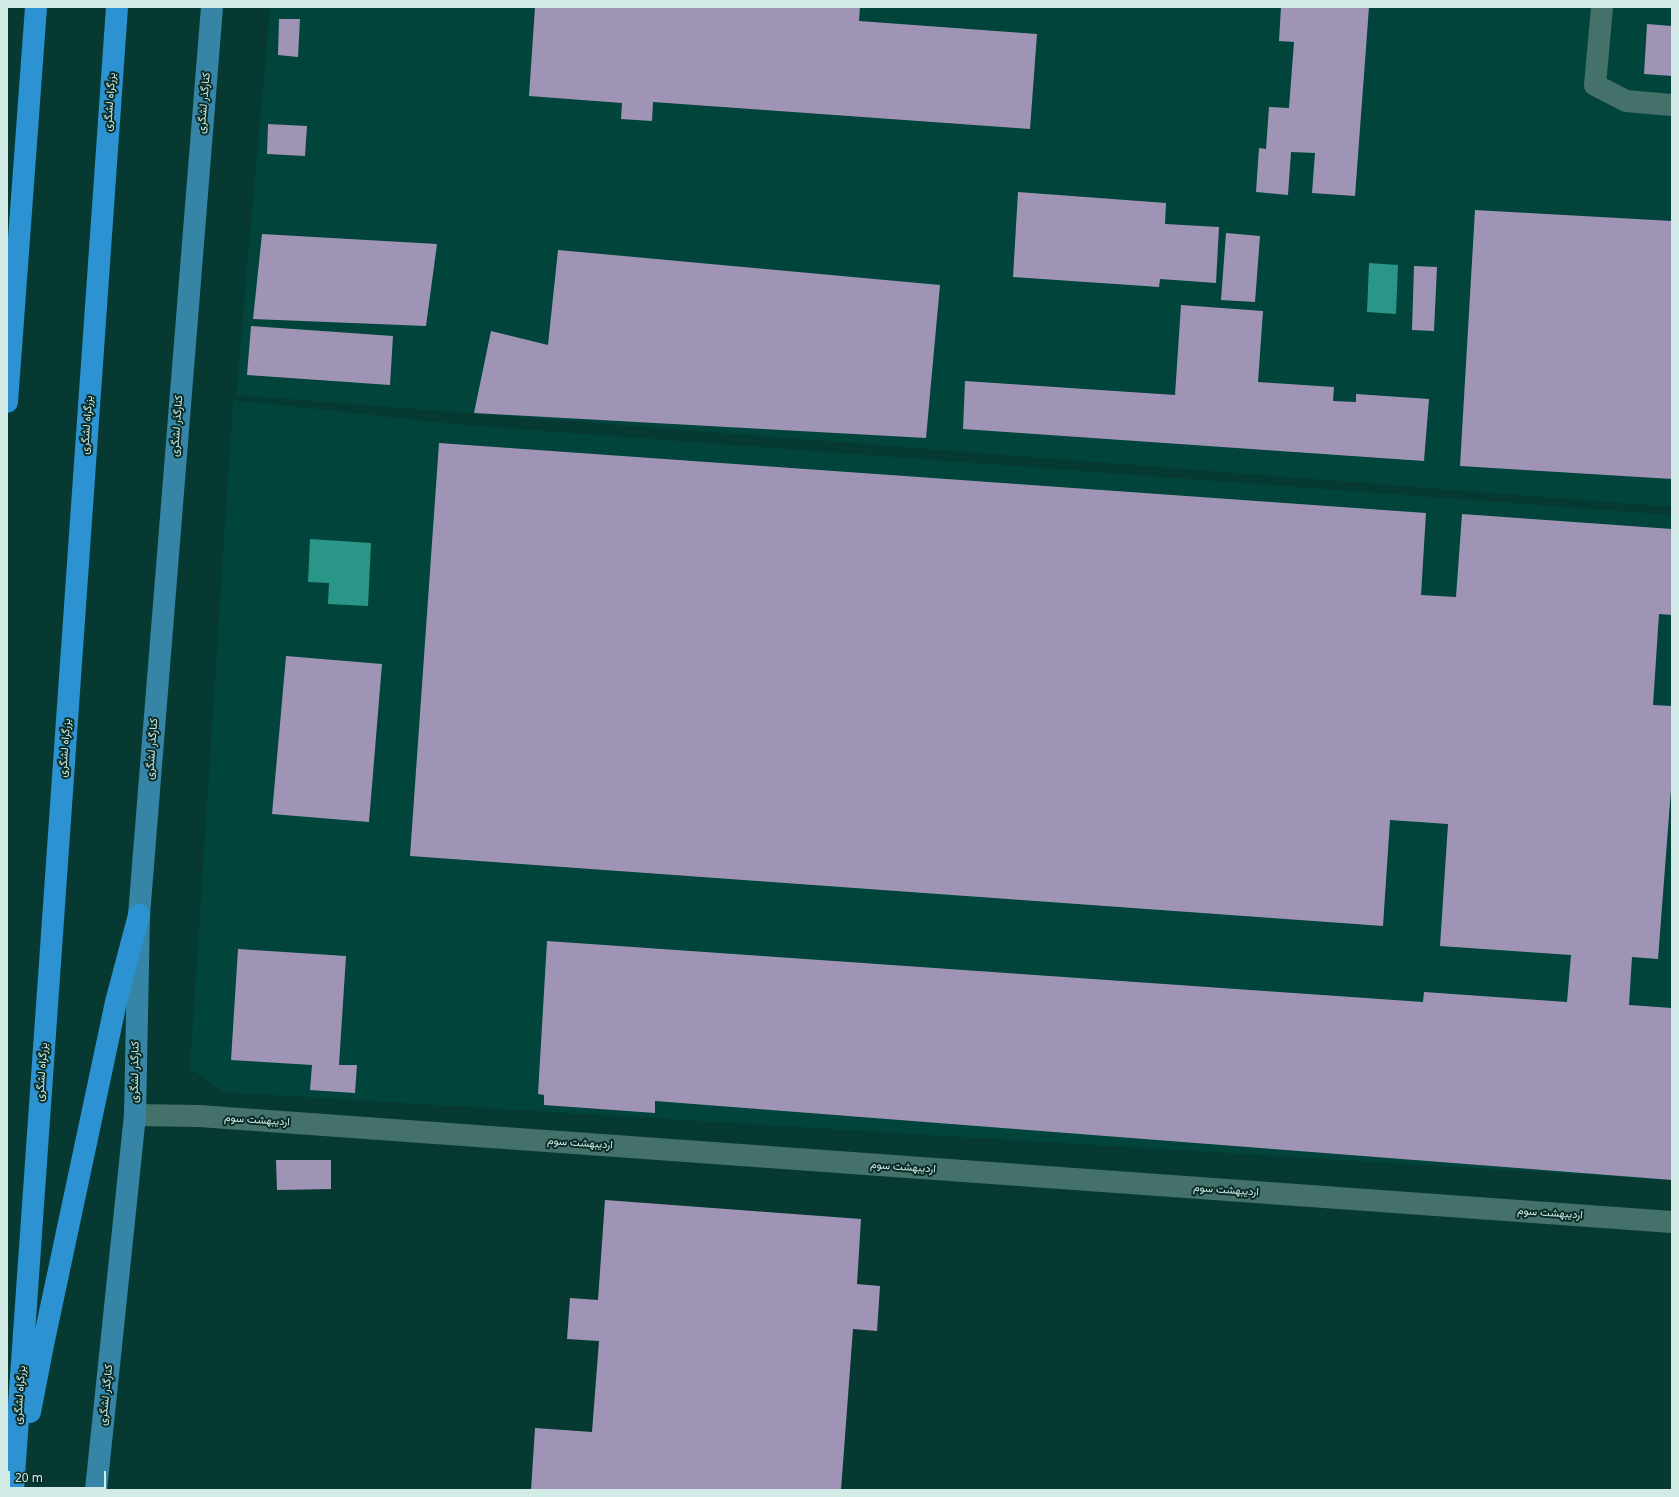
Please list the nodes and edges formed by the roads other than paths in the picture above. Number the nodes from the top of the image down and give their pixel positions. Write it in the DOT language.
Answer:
graph roads {
  1 [pos="36,7"];
  2 [pos="117,7"];
  3 [pos="212,7"];
  4 [pos="1602,7"];
  5 [pos="1672,105"];
  6 [pos="7,402"];
  7 [pos="139,915"];
  8 [pos="134,1115"];
  9 [pos="1672,1222"];
  10 [pos="13,1490"];
  11 [pos="16,1490"];
  12 [pos="96,1490"];
  1 -- 6 [label="highway"];
  2 -- 10 [label="highway, بزرگراه لشگری"];
  3 -- 7 [label="main road, کنارگذر لشگری"];
  4 -- 5 [label="street"];
  7 -- 8 [label="main road, کنارگذر لشگری"];
  7 -- 11 [label="highway"];
  8 -- 9 [label="street, اردیبهشت سوم"];
  8 -- 12 [label="main road, کنارگذر لشگری"];
}
